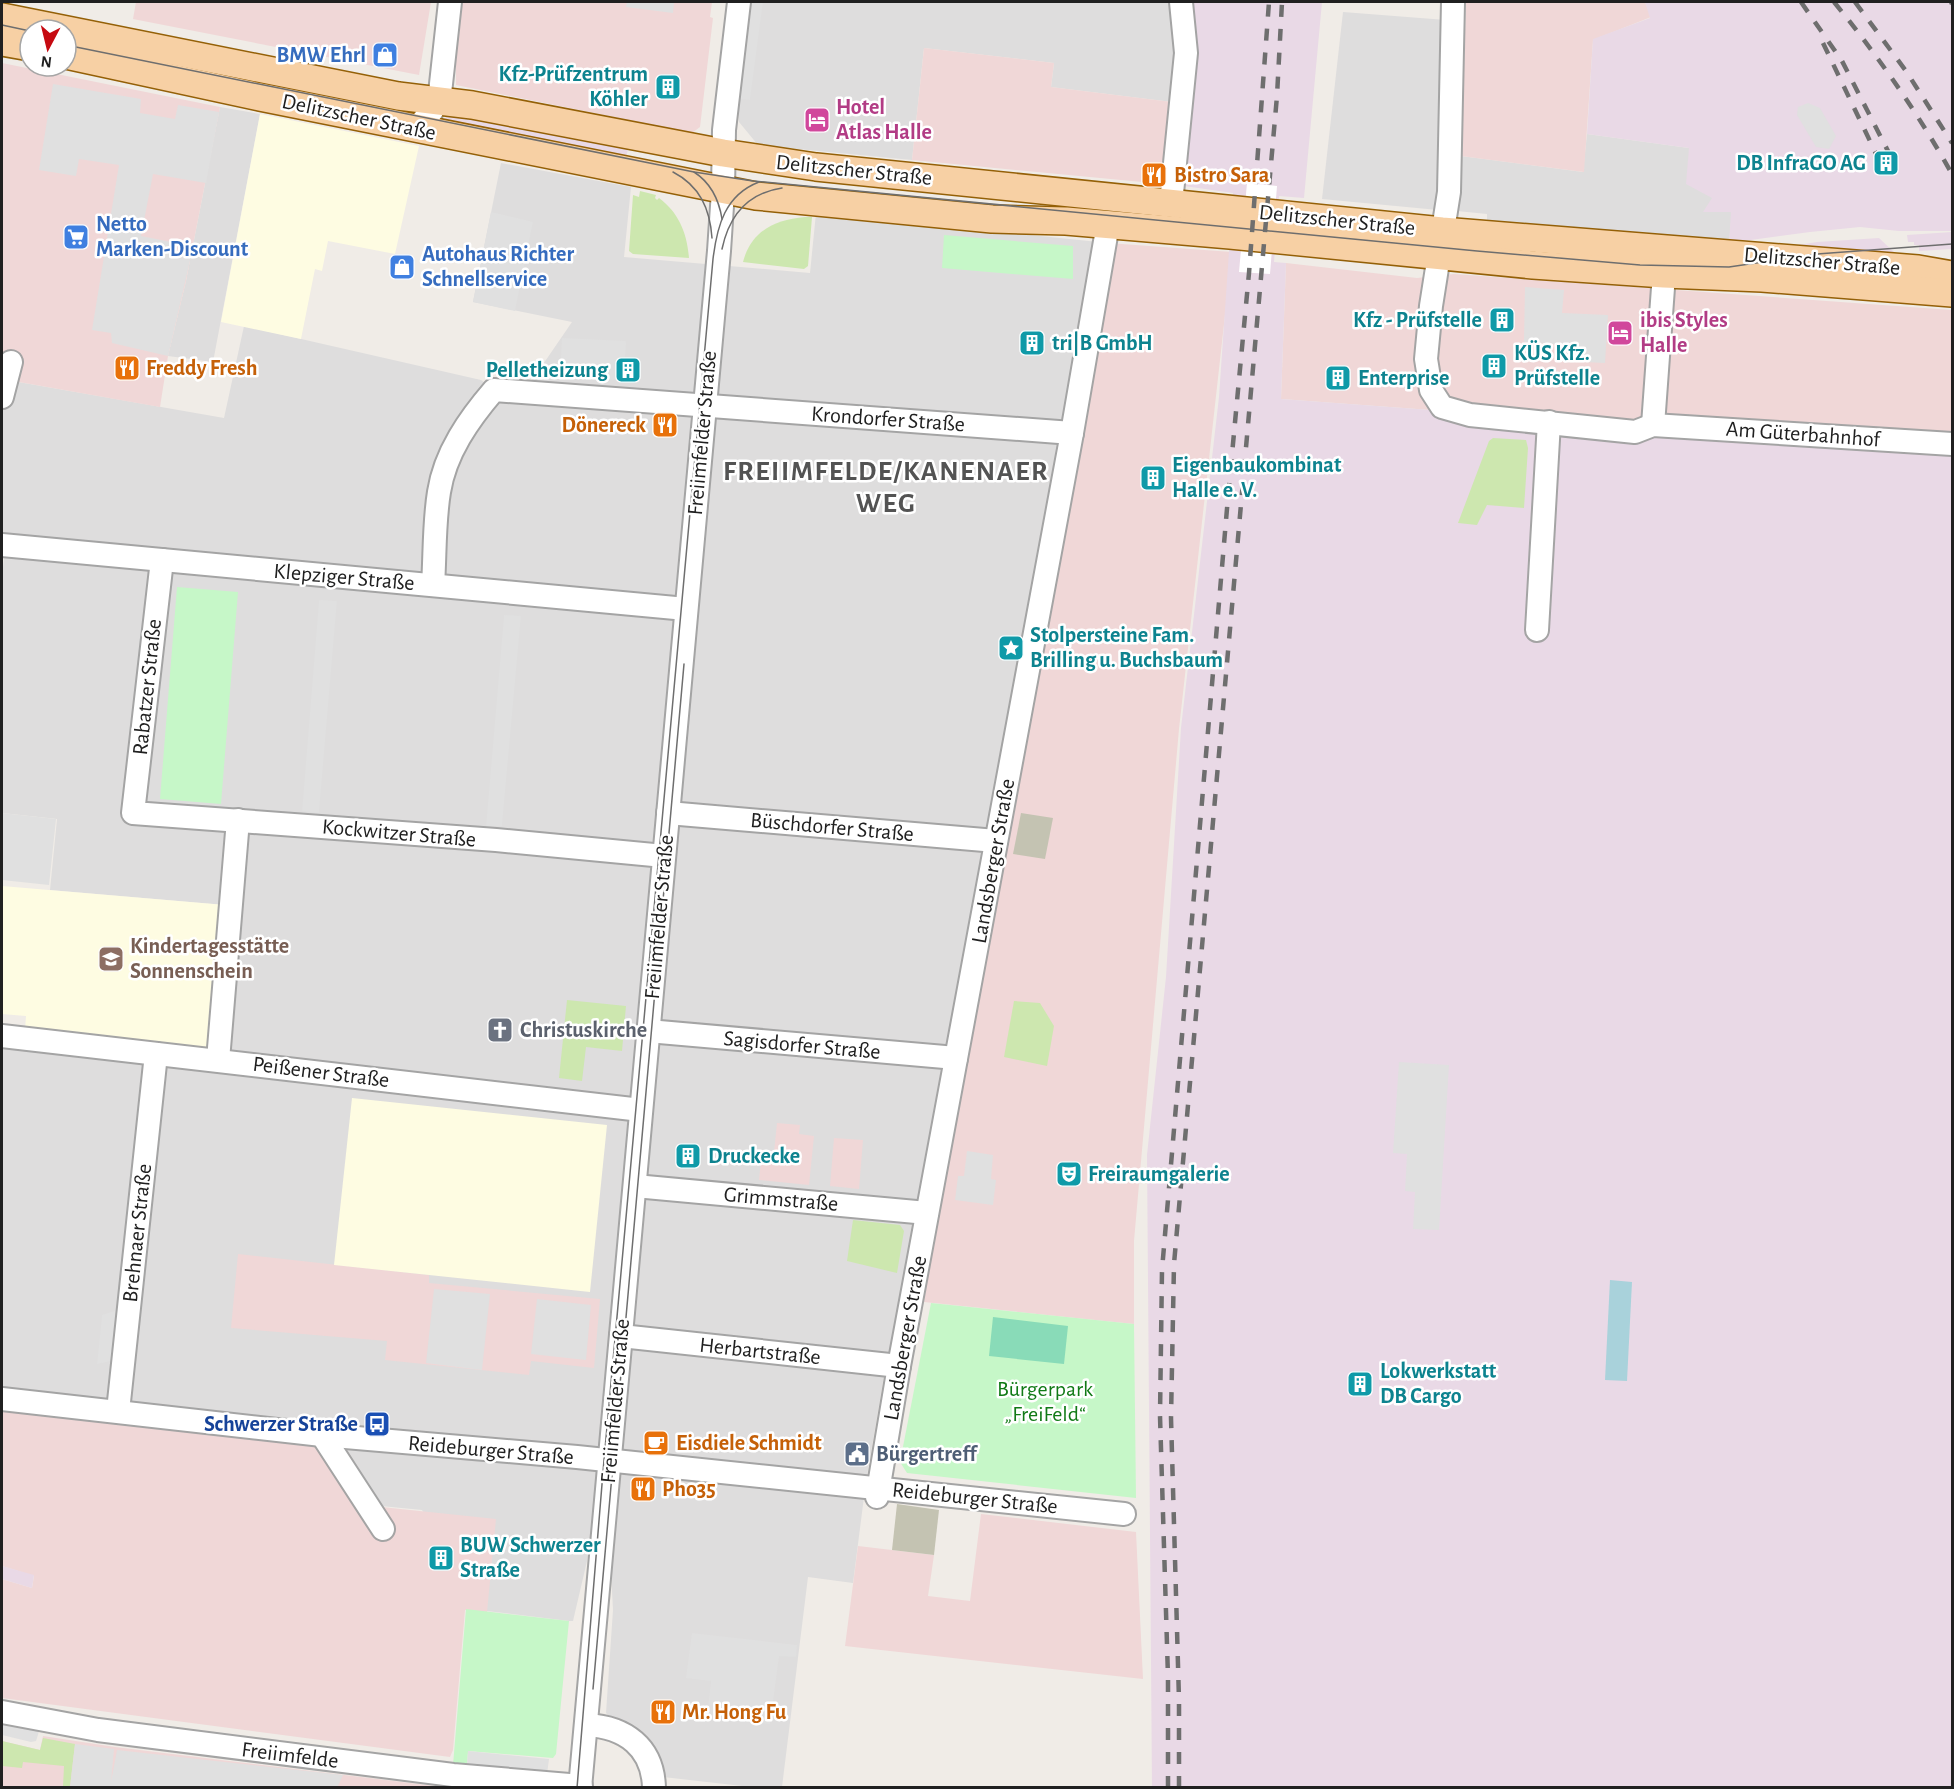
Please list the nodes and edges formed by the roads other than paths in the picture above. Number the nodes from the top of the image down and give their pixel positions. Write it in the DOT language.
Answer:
graph roads {
  1 [pos="450,2"];
  2 [pos="739,2"];
  3 [pos="1181,2"];
  4 [pos="1453,2"];
  5 [pos="2,17"];
  6 [pos="2,42"];
  7 [pos="18,45"];
  8 [pos="78,58"];
  9 [pos="437,100"];
  10 [pos="416,128"];
  11 [pos="723,153"];
  12 [pos="723,191"];
  13 [pos="1171,203"];
  14 [pos="1108,224"];
  15 [pos="1440,244"];
  16 [pos="1664,274"];
  17 [pos="1953,274"];
  18 [pos="1953,293"];
  19 [pos="11,362"];
  20 [pos="2,397"];
  21 [pos="704,405"];
  22 [pos="1549,422"];
  23 [pos="1653,425"];
  24 [pos="1072,433"];
  25 [pos="1953,444"];
  26 [pos="2,545"];
  27 [pos="162,560"];
  28 [pos="433,585"];
  29 [pos="686,609"];
  30 [pos="1537,630"];
  31 [pos="133,813"];
  32 [pos="668,813"];
  33 [pos="238,820"];
  34 [pos="996,841"];
  35 [pos="664,856"];
  36 [pos="648,1031"];
  37 [pos="2,1036"];
  38 [pos="156,1054"];
  39 [pos="956,1058"];
  40 [pos="218,1060"];
  41 [pos="641,1110"];
  42 [pos="635,1186"];
  43 [pos="927,1213"];
  44 [pos="621,1336"];
  45 [pos="899,1365"];
  46 [pos="2,1399"];
  47 [pos="118,1411"];
  48 [pos="322,1435"];
  49 [pos="610,1461"];
  50 [pos="878,1492"];
  51 [pos="1124,1514"];
  52 [pos="383,1529"];
  53 [pos="2,1712"];
  54 [pos="586,1725"];
  55 [pos="580,1787"];
  56 [pos="659,1787"];
  1 -- 9 [label="street"];
  2 -- 11 [label="street"];
  3 -- 13 [label="street"];
  4 -- 15 [label="street, Am Güterbahnhof"];
  5 -- 9 [label="main road, Delitzscher Straße"];
  6 -- 7 [label="main road"];
  8 -- 10 [label="main road, Delitzscher Straße"];
  9 -- 10 [label="street"];
  9 -- 11 [label="main road, Delitzscher Straße"];
  10 -- 12 [label="main road, Delitzscher Straße"];
  11 -- 12 [label="street"];
  11 -- 13 [label="main road, Delitzscher Straße"];
  12 -- 14 [label="main road, Delitzscher Straße"];
  12 -- 21 [label="street, Freiimfelder Straße"];
  13 -- 15 [label="main road, Delitzscher Straße"];
  14 -- 15 [label="main road, Delitzscher Straße"];
  14 -- 24 [label="street, Landsberger Straße"];
  15 -- 16 [label="main road, Delitzscher Straße"];
  15 -- 17 [label="main road, Delitzscher Straße"];
  15 -- 22 [label="street, Am Güterbahnhof"];
  16 -- 18 [label="main road, Delitzscher Straße"];
  16 -- 23 [label="street"];
  19 -- 20 [label="street"];
  21 -- 24 [label="street, Krondorfer Straße"];
  21 -- 28 [label="street, Krondorfer Straße"];
  21 -- 29 [label="street, Freiimfelder Straße"];
  22 -- 23 [label="street, Am Güterbahnhof"];
  22 -- 30 [label="street"];
  23 -- 25 [label="street, Am Güterbahnhof"];
  24 -- 34 [label="street, Landsberger Straße"];
  26 -- 27 [label="street, Klepziger Straße"];
  27 -- 28 [label="street, Klepziger Straße"];
  27 -- 31 [label="street, Rabatzer Straße"];
  28 -- 29 [label="street, Klepziger Straße"];
  29 -- 32 [label="street, Freiimfelder Straße"];
  31 -- 33 [label="street, Kockwitzer Straße"];
  32 -- 34 [label="street, Büschdorfer Straße"];
  32 -- 35 [label="street, Freiimfelder Straße"];
  33 -- 35 [label="street, Kockwitzer Straße"];
  33 -- 40 [label="street"];
  34 -- 39 [label="street, Landsberger Straße"];
  35 -- 36 [label="street, Freiimfelder Straße"];
  36 -- 39 [label="street, Sagisdorfer Straße"];
  36 -- 41 [label="street, Freiimfelder Straße"];
  37 -- 38 [label="street, Peißener Straße"];
  38 -- 40 [label="street, Peißener Straße"];
  38 -- 47 [label="street, Brehnaer Straße"];
  39 -- 43 [label="street, Landsberger Straße"];
  40 -- 41 [label="street, Peißener Straße"];
  41 -- 42 [label="street, Freiimfelder Straße"];
  42 -- 43 [label="street, Grimmstraße"];
  42 -- 44 [label="street, Freiimfelder Straße"];
  43 -- 45 [label="street, Landsberger Straße"];
  44 -- 45 [label="street, Herbartstraße"];
  44 -- 49 [label="street, Freiimfelder Straße"];
  45 -- 50 [label="street, Landsberger Straße"];
  46 -- 47 [label="street, Reideburger Straße"];
  47 -- 48 [label="street, Reideburger Straße"];
  48 -- 49 [label="street, Reideburger Straße"];
  48 -- 52 [label="street"];
  49 -- 50 [label="street, Reideburger Straße"];
  49 -- 54 [label="street, Freiimfelder Straße"];
  50 -- 51 [label="street, Reideburger Straße"];
  53 -- 55 [label="street, Freiimfelde"];
  54 -- 55 [label="street, Freiimfelder Straße"];
  54 -- 56 [label="street"];
}
